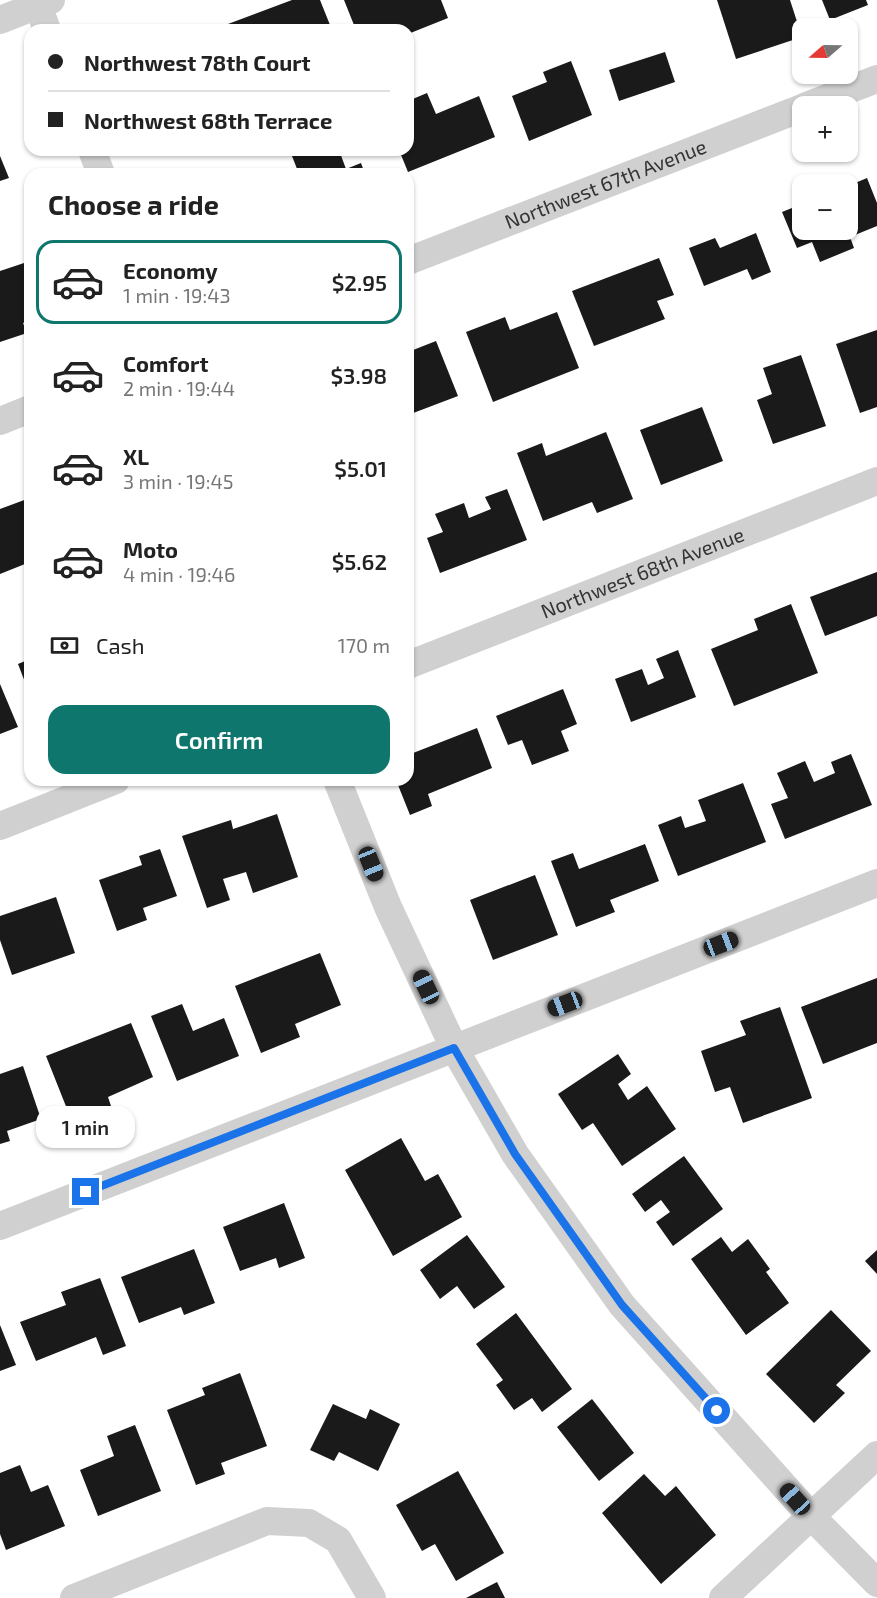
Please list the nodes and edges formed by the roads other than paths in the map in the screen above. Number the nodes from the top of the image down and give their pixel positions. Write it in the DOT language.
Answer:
graph roads {
  1 [pos="45,12"];
  2 [pos="0,20"];
  3 [pos="877,79"];
  4 [pos="833,96"];
  5 [pos="792,112"];
  6 [pos="414,259"];
  7 [pos="24,411"];
  8 [pos="0,421"];
  9 [pos="877,481"];
  10 [pos="414,663"];
  11 [pos="101,786"];
  12 [pos="339,786"];
  13 [pos="0,826"];
  14 [pos="877,883"];
  15 [pos="454,1048"];
  16 [pos="0,1226"];
  17 [pos="877,1455"];
  18 [pos="811,1516"];
  19 [pos="877,1583"];
  20 [pos="74,1598"];
  21 [pos="372,1598"];
  22 [pos="723,1598"];
  1 -- 2 [label="street"];
  3 -- 4 [label="street, Northwest 67th Avenue"];
  5 -- 6 [label="street, Northwest 67th Avenue"];
  7 -- 8 [label="street"];
  9 -- 10 [label="street, Northwest 68th Avenue"];
  11 -- 13 [label="street"];
  12 -- 15 [label="street"];
  14 -- 15 [label="street"];
  15 -- 16 [label="street"];
  15 -- 18 [label="street"];
  17 -- 18 [label="street"];
  18 -- 19 [label="street"];
  18 -- 22 [label="street"];
  20 -- 21 [label="street"];
}
